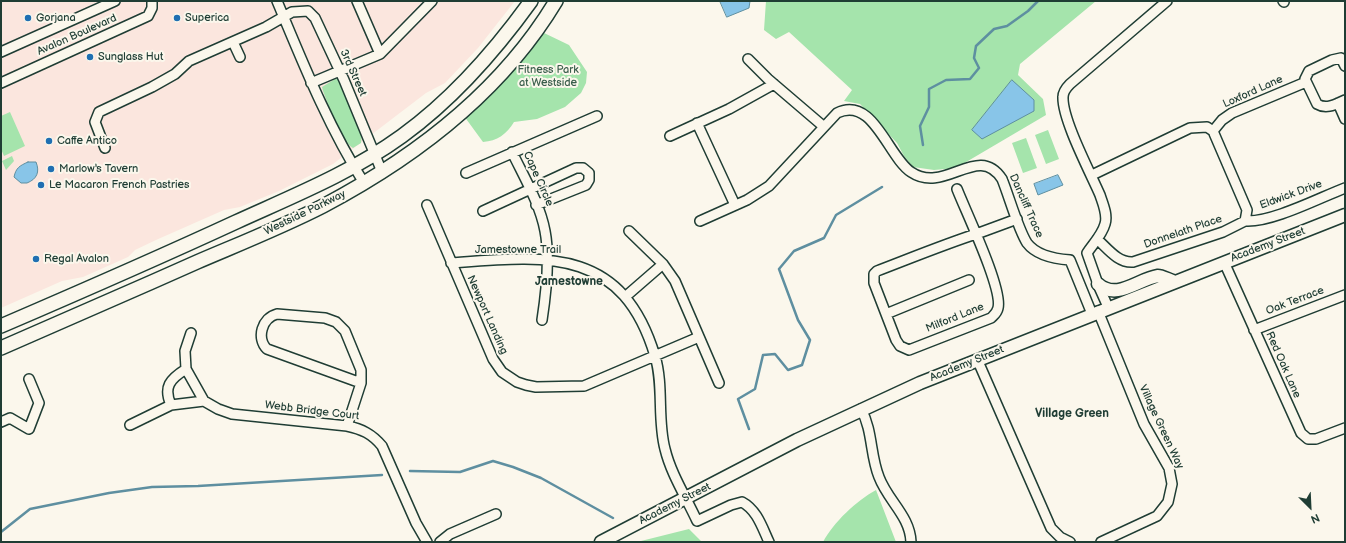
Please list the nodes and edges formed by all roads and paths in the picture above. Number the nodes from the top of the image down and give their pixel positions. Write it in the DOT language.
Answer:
graph roads {
  1 [pos="115,1"];
  2 [pos="152,1"];
  3 [pos="277,1"];
  4 [pos="357,1"];
  5 [pos="432,1"];
  6 [pos="531,1"];
  7 [pos="556,1"];
  8 [pos="1167,1"];
  9 [pos="283,17"];
  10 [pos="233,42"];
  11 [pos="1,52"];
  12 [pos="380,54"];
  13 [pos="240,57"];
  14 [pos="748,59"];
  15 [pos="1344,60"];
  16 [pos="340,70"];
  17 [pos="1306,82"];
  18 [pos="1,83"];
  19 [pos="311,83"];
  20 [pos="774,84"];
  21 [pos="1341,101"];
  22 [pos="597,116"];
  23 [pos="1345,119"];
  24 [pos="697,123"];
  25 [pos="823,126"];
  26 [pos="1213,131"];
  27 [pos="670,136"];
  28 [pos="105,148"];
  29 [pos="512,152"];
  30 [pos="373,155"];
  31 [pos="354,168"];
  32 [pos="382,172"];
  33 [pos="466,173"];
  34 [pos="1092,175"];
  35 [pos="364,183"];
  36 [pos="1345,188"];
  37 [pos="529,189"];
  38 [pos="957,189"];
  39 [pos="427,205"];
  40 [pos="536,205"];
  41 [pos="735,205"];
  42 [pos="483,211"];
  43 [pos="1345,215"];
  44 [pos="1018,219"];
  45 [pos="700,221"];
  46 [pos="1244,221"];
  47 [pos="630,231"];
  48 [pos="976,234"];
  49 [pos="1098,239"];
  50 [pos="546,260"];
  51 [pos="1224,262"];
  52 [pos="451,263"];
  53 [pos="663,264"];
  54 [pos="969,280"];
  55 [pos="1173,281"];
  56 [pos="1098,284"];
  57 [pos="1345,295"];
  58 [pos="625,297"];
  59 [pos="1099,311"];
  60 [pos="886,314"];
  61 [pos="542,320"];
  62 [pos="1,326"];
  63 [pos="1254,330"];
  64 [pos="191,333"];
  65 [pos="699,337"];
  66 [pos="1,347"];
  67 [pos="655,356"];
  68 [pos="977,359"];
  69 [pos="186,369"];
  70 [pos="28,379"];
  71 [pos="361,383"];
  72 [pos="719,384"];
  73 [pos="204,401"];
  74 [pos="171,405"];
  75 [pos="861,409"];
  76 [pos="1,422"];
  77 [pos="130,425"];
  78 [pos="347,426"];
  79 [pos="1345,428"];
  80 [pos="686,498"];
  81 [pos="496,514"];
  82 [pos="427,542"];
  83 [pos="440,542"];
  84 [pos="601,542"];
  85 [pos="769,542"];
  86 [pos="911,542"];
  87 [pos="1070,542"];
  88 [pos="1101,542"];
  1 -- 11 [label="street, Avalon Boulevard"];
  2 -- 18 [label="street, Avalon Boulevard"];
  3 -- 9 [label="street"];
  4 -- 12 [label="street"];
  5 -- 12 [label="street"];
  6 -- 30 [label="main road, Westside Parkway"];
  7 -- 32 [label="main road, Westside Parkway"];
  8 -- 34 [label="street"];
  9 -- 10 [label="street, 3rd Street"];
  9 -- 16 [label="street, 3rd Street"];
  9 -- 19 [label="street"];
  10 -- 13 [label="street"];
  10 -- 28 [label="street, 3rd Street"];
  12 -- 16 [label="street"];
  14 -- 20 [label="street"];
  15 -- 17 [label="street"];
  16 -- 19 [label="street"];
  16 -- 30 [label="street, 3rd Street"];
  17 -- 21 [label="street"];
  17 -- 26 [label="street, Loxford Lane"];
  19 -- 31 [label="street"];
  20 -- 24 [label="street"];
  20 -- 25 [label="street"];
  21 -- 23 [label="street"];
  22 -- 29 [label="street, Cape Circle"];
  24 -- 27 [label="street"];
  24 -- 41 [label="street"];
  25 -- 41 [label="street, Dancliff Trace"];
  25 -- 44 [label="street, Dancliff Trace"];
  26 -- 34 [label="street"];
  26 -- 46 [label="street"];
  29 -- 33 [label="street"];
  29 -- 37 [label="street, Cape Circle"];
  30 -- 31 [label="main road, Westside Parkway"];
  30 -- 32 [label="street, 3rd Street"];
  31 -- 35 [label="street"];
  31 -- 62 [label="main road, Westside Parkway"];
  32 -- 35 [label="main road, Westside Parkway"];
  34 -- 49 [label="street"];
  35 -- 66 [label="main road, Westside Parkway"];
  36 -- 46 [label="street, Eldwick Drive"];
  37 -- 40 [label="street, Cape Circle"];
  37 -- 40 [label="street"];
  37 -- 42 [label="street"];
  38 -- 48 [label="street, Milford Lane"];
  39 -- 52 [label="street, Newport Landing"];
  40 -- 50 [label="street, Cape Circle"];
  41 -- 45 [label="street, Dancliff Trace"];
  43 -- 51 [label="street, Academy Street"];
  44 -- 48 [label="street, Milford Lane"];
  44 -- 59 [label="street, Dancliff Trace"];
  46 -- 49 [label="street, Donnelath Place"];
  47 -- 53 [label="street"];
  48 -- 60 [label="street, Milford Lane"];
  48 -- 60 [label="street, Milford Lane"];
  49 -- 56 [label="street"];
  50 -- 52 [label="street, Jamestowne Trail"];
  50 -- 58 [label="street, Jamestowne Trail"];
  50 -- 61 [label="street, Cape Circle"];
  51 -- 55 [label="street, Academy Street"];
  51 -- 63 [label="street, Red Oak Lane"];
  52 -- 67 [label="street, Newport Landing"];
  53 -- 58 [label="street"];
  53 -- 65 [label="street"];
  54 -- 60 [label="street"];
  55 -- 56 [label="street"];
  55 -- 59 [label="street, Academy Street"];
  56 -- 59 [label="street"];
  57 -- 63 [label="street, Oak Terrace"];
  58 -- 67 [label="street, Jamestowne Trail"];
  59 -- 68 [label="street, Academy Street"];
  59 -- 88 [label="street, Village Green Way"];
  63 -- 79 [label="street, Red Oak Lane"];
  64 -- 69 [label="street"];
  65 -- 67 [label="street, Newport Landing"];
  65 -- 72 [label="street"];
  67 -- 80 [label="street, Jamestowne Trail"];
  68 -- 75 [label="street, Academy Street"];
  68 -- 87 [label="street"];
  69 -- 73 [label="street"];
  69 -- 74 [label="street"];
  70 -- 76 [label="street"];
  71 -- 71 [label="street"];
  71 -- 78 [label="street"];
  73 -- 74 [label="street"];
  73 -- 78 [label="street, Webb Bridge Court"];
  74 -- 77 [label="street"];
  75 -- 80 [label="street, Academy Street"];
  75 -- 86 [label="street"];
  78 -- 82 [label="street, Webb Bridge Court"];
  80 -- 84 [label="street, Academy Street"];
  80 -- 85 [label="street, Jamestowne Trail"];
  81 -- 83 [label="street"];
}
